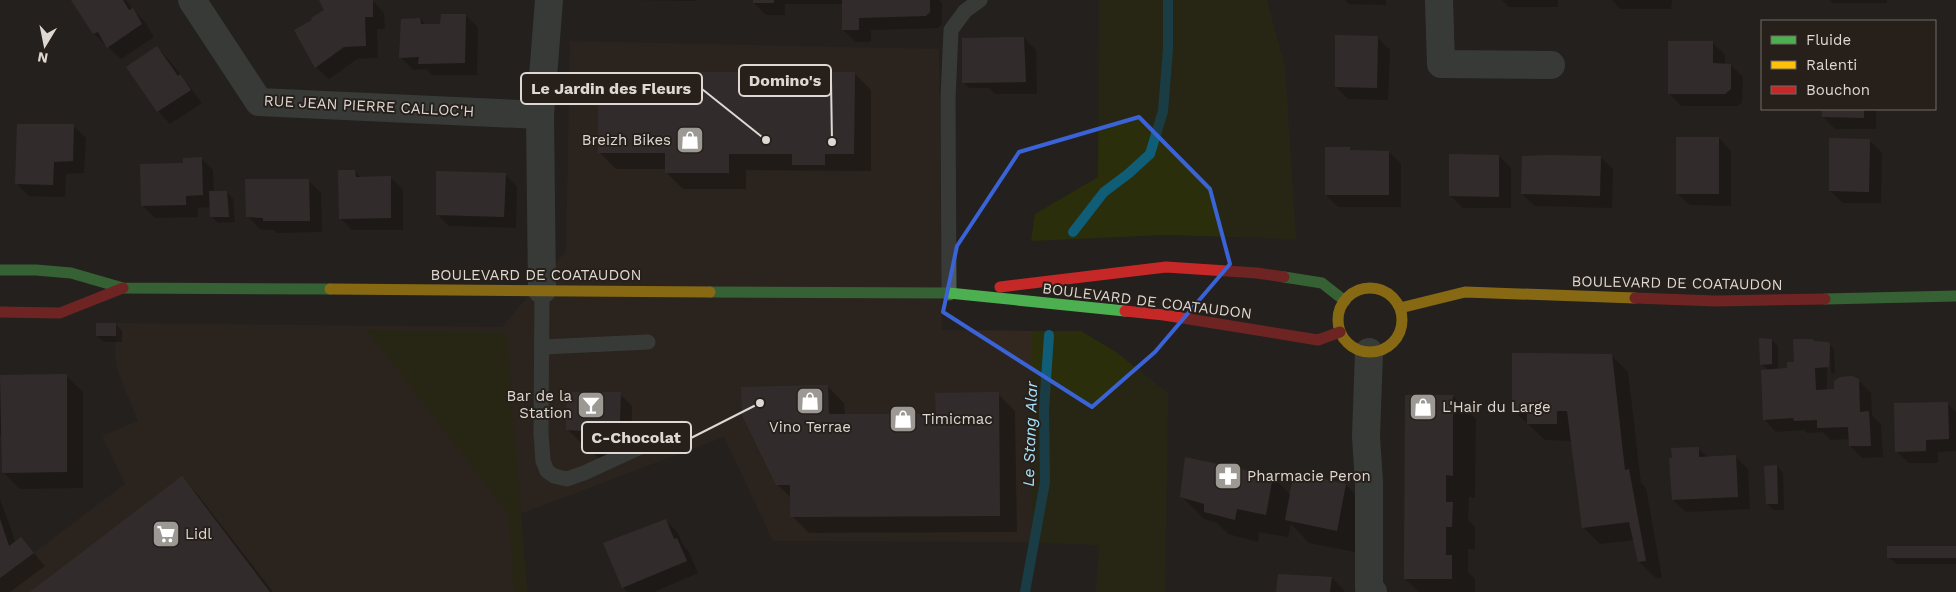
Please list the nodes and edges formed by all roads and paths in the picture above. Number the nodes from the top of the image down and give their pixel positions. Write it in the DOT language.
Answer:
graph roads {
  1 [pos="192,0"];
  2 [pos="549,0"];
  3 [pos="980,0"];
  4 [pos="1439,0"];
  5 [pos="1551,66"];
  6 [pos="540,115"];
  7 [pos="0,270"];
  8 [pos="123,288"];
  9 [pos="542,290"];
  10 [pos="949,292"];
  11 [pos="1956,296"];
  12 [pos="1345,301"];
  13 [pos="1400,308"];
  14 [pos="0,312"];
  15 [pos="1340,332"];
  16 [pos="648,342"];
  17 [pos="543,347"];
  18 [pos="1369,352"];
  19 [pos="682,428"];
  20 [pos="1370,591"];
  1 -- 6 [label="street, RUE JEAN PIERRE CALLOC'H"];
  2 -- 6 [label="street"];
  3 -- 10 [label="lane"];
  4 -- 5 [label="street"];
  6 -- 9 [label="street"];
  7 -- 8 [label="main road, BOULEVARD DE COATAUDON"];
  8 -- 9 [label="main road, BOULEVARD DE COATAUDON"];
  8 -- 14 [label="main road, BOULEVARD DE COATAUDON"];
  9 -- 10 [label="main road, BOULEVARD DE COATAUDON"];
  9 -- 17 [label="lane"];
  10 -- 12 [label="main road, BOULEVARD DE COATAUDON"];
  10 -- 15 [label="main road, BOULEVARD DE COATAUDON"];
  11 -- 13 [label="main road, BOULEVARD DE COATAUDON"];
  12 -- 13 [label="main road"];
  12 -- 15 [label="main road"];
  13 -- 18 [label="main road"];
  15 -- 18 [label="main road"];
  16 -- 17 [label="lane"];
  17 -- 19 [label="lane"];
  18 -- 20 [label="street"];
}
